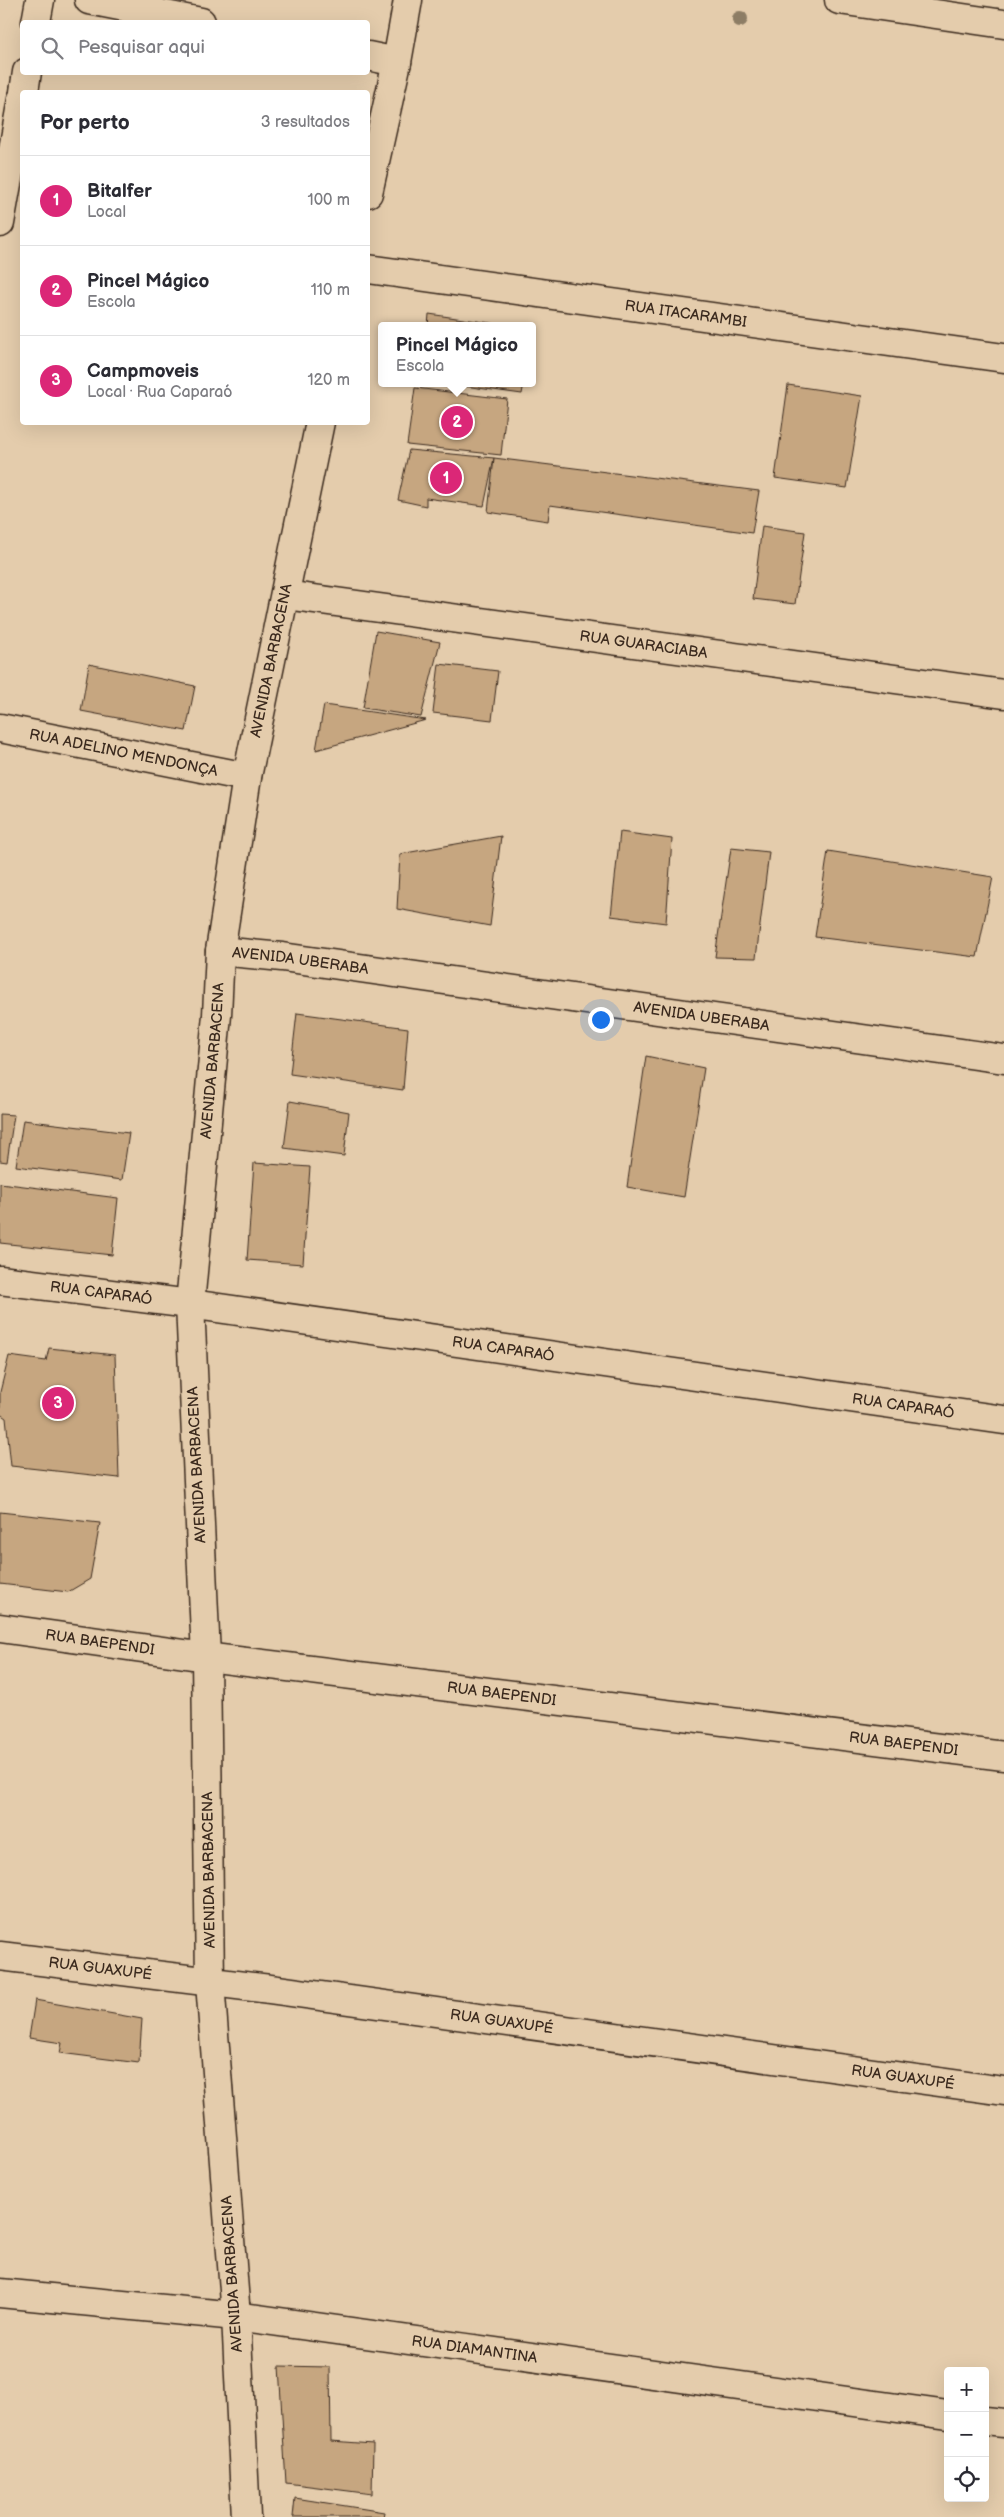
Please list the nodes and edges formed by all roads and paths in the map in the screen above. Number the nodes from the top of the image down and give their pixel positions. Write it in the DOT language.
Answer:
graph roads {
  1 [pos="40,0"];
  2 [pos="88,0"];
  3 [pos="408,0"];
  4 [pos="839,0"];
  5 [pos="36,20"];
  6 [pos="191,20"];
  7 [pos="1004,24"];
  8 [pos="370,56"];
  9 [pos="397,62"];
  10 [pos="27,75"];
  11 [pos="24,90"];
  12 [pos="20,110"];
  13 [pos="370,184"];
  14 [pos="0,223"];
  15 [pos="370,269"];
  16 [pos="1004,358"];
  17 [pos="319,425"];
  18 [pos="286,595"];
  19 [pos="1004,694"];
  20 [pos="0,728"];
  21 [pos="247,777"];
  22 [pos="220,951"];
  23 [pos="1004,1059"];
  24 [pos="0,1280"];
  25 [pos="190,1304"];
  26 [pos="1004,1420"];
  27 [pos="0,1628"];
  28 [pos="206,1656"];
  29 [pos="1004,1756"];
  30 [pos="0,1956"];
  31 [pos="210,1983"];
  32 [pos="1004,2091"];
  33 [pos="0,2293"];
  34 [pos="236,2316"];
  35 [pos="944,2414"];
  36 [pos="989,2421"];
  37 [pos="1004,2423"];
  38 [pos="246,2517"];
  1 -- 5 [label="street"];
  2 -- 6 [label="street"];
  3 -- 9 [label="street"];
  4 -- 7 [label="street"];
  8 -- 9 [label="street"];
  9 -- 13 [label="street"];
  10 -- 11 [label="street"];
  12 -- 14 [label="street"];
  15 -- 16 [label="street, RUA ITACARAMBI"];
  17 -- 18 [label="street, AVENIDA BARBACENA"];
  18 -- 19 [label="street, RUA GUARACIABA"];
  18 -- 21 [label="street, AVENIDA BARBACENA"];
  20 -- 21 [label="street, RUA ADELINO MENDONÇA"];
  21 -- 22 [label="street, AVENIDA BARBACENA"];
  22 -- 23 [label="street, AVENIDA UBERABA"];
  22 -- 25 [label="street, AVENIDA BARBACENA"];
  24 -- 25 [label="street, RUA CAPARAÓ"];
  25 -- 26 [label="street, RUA CAPARAÓ"];
  25 -- 28 [label="street, AVENIDA BARBACENA"];
  27 -- 28 [label="street, RUA BAEPENDI"];
  28 -- 29 [label="street, RUA BAEPENDI"];
  28 -- 31 [label="street, AVENIDA BARBACENA"];
  30 -- 31 [label="street, RUA GUAXUPÉ"];
  31 -- 32 [label="street, RUA GUAXUPÉ"];
  31 -- 34 [label="street, AVENIDA BARBACENA"];
  33 -- 34 [label="street, RUA DIAMANTINA"];
  34 -- 35 [label="street, RUA DIAMANTINA"];
  34 -- 38 [label="street, AVENIDA BARBACENA"];
  36 -- 37 [label="street"];
}
